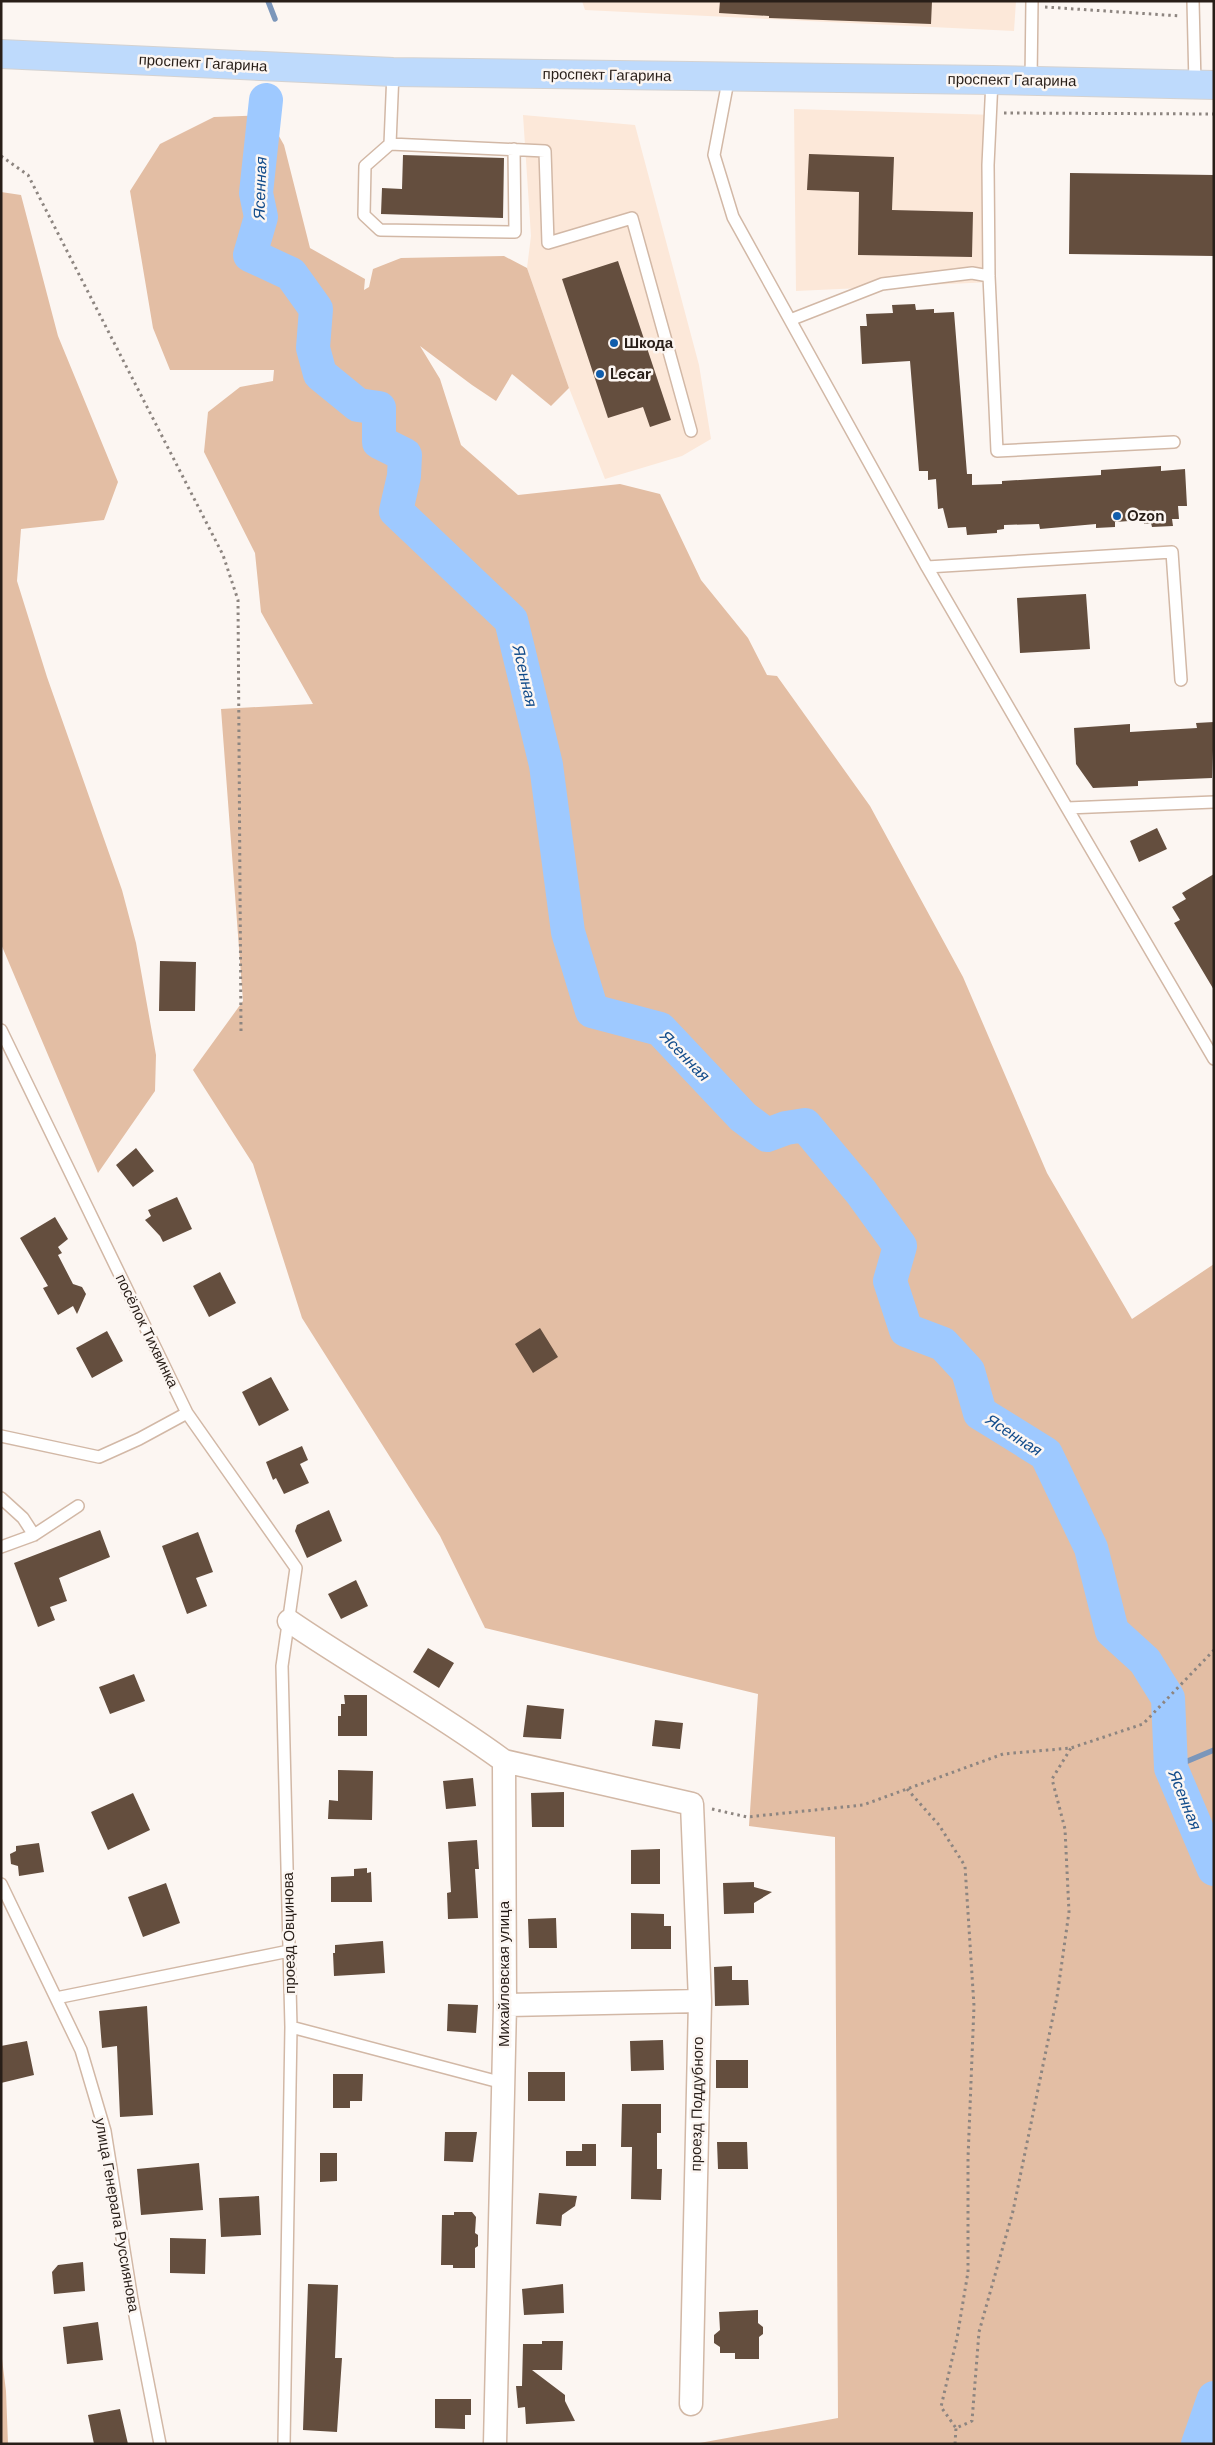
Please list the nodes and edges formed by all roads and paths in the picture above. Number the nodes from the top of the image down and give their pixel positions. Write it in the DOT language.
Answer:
graph roads {
  1 [pos="1193,1"];
  2 [pos="1030,3"];
  3 [pos="1193,17"];
  4 [pos="1,54"];
  5 [pos="393,72"];
  6 [pos="729,76"];
  7 [pos="992,80"];
  8 [pos="1031,81"];
  9 [pos="1205,85"];
  10 [pos="991,113"];
  11 [pos="1214,114"];
  12 [pos="390,144"];
  13 [pos="514,149"];
  14 [pos="1,156"];
  15 [pos="989,276"];
  16 [pos="790,320"];
  17 [pos="691,432"];
  18 [pos="1174,442"];
  19 [pos="927,567"];
  20 [pos="1181,680"];
  21 [pos="1214,802"];
  22 [pos="1067,808"];
  23 [pos="1,1030"];
  24 [pos="241,1031"];
  25 [pos="1214,1059"];
  26 [pos="187,1413"];
  27 [pos="1,1436"];
  28 [pos="1,1498"];
  29 [pos="78,1506"];
  30 [pos="34,1535"];
  31 [pos="1,1547"];
  32 [pos="289,1621"];
  33 [pos="1214,1650"];
  34 [pos="1071,1748"];
  35 [pos="504,1760"];
  36 [pos="906,1789"];
  37 [pos="692,1804"];
  38 [pos="1,1884"];
  39 [pos="289,1951"];
  40 [pos="56,1998"];
  41 [pos="700,2001"];
  42 [pos="505,2005"];
  43 [pos="291,2026"];
  44 [pos="503,2084"];
  45 [pos="691,2404"];
  46 [pos="956,2428"];
  47 [pos="160,2444"];
  48 [pos="284,2444"];
  49 [pos="495,2444"];
  50 [pos="955,2444"];
  1 -- 3 [label="lane"];
  2 -- 3 [label="path"];
  2 -- 8 [label="lane"];
  3 -- 9 [label="lane"];
  4 -- 5 [label="main road, проспект Гагарина"];
  5 -- 6 [label="main road, проспект Гагарина"];
  5 -- 12 [label="lane"];
  6 -- 7 [label="main road, проспект Гагарина"];
  6 -- 16 [label="lane"];
  7 -- 8 [label="main road, проспект Гагарина"];
  7 -- 10 [label="lane"];
  8 -- 9 [label="main road, проспект Гагарина"];
  10 -- 11 [label="path"];
  10 -- 15 [label="lane"];
  12 -- 13 [label="lane"];
  12 -- 13 [label="lane"];
  13 -- 17 [label="lane"];
  14 -- 24 [label="path"];
  15 -- 16 [label="lane"];
  15 -- 18 [label="lane"];
  16 -- 19 [label="lane"];
  19 -- 20 [label="lane"];
  19 -- 22 [label="lane"];
  21 -- 22 [label="lane"];
  22 -- 25 [label="lane"];
  23 -- 26 [label="lane, посёлок Тихвинка"];
  26 -- 27 [label="lane"];
  26 -- 32 [label="lane, посёлок Тихвинка"];
  28 -- 30 [label="lane"];
  29 -- 30 [label="lane"];
  30 -- 31 [label="lane"];
  32 -- 35 [label="street"];
  32 -- 39 [label="lane, проезд Овцинова"];
  33 -- 34 [label="path"];
  34 -- 36 [label="path"];
  34 -- 46 [label="path"];
  35 -- 37 [label="street"];
  35 -- 42 [label="street, Михайловская улица"];
  36 -- 37 [label="path"];
  36 -- 46 [label="path"];
  37 -- 41 [label="street, проезд Поддубного"];
  38 -- 40 [label="lane, улица Генерала Руссиянова"];
  39 -- 40 [label="lane"];
  39 -- 43 [label="lane, проезд Овцинова"];
  40 -- 47 [label="lane, улица Генерала Руссиянова"];
  41 -- 42 [label="street"];
  41 -- 45 [label="street, проезд Поддубного"];
  42 -- 44 [label="street, Михайловская улица"];
  43 -- 44 [label="lane"];
  43 -- 48 [label="lane, проезд Овцинова"];
  44 -- 49 [label="street, Михайловская улица"];
  46 -- 50 [label="path"];
}
